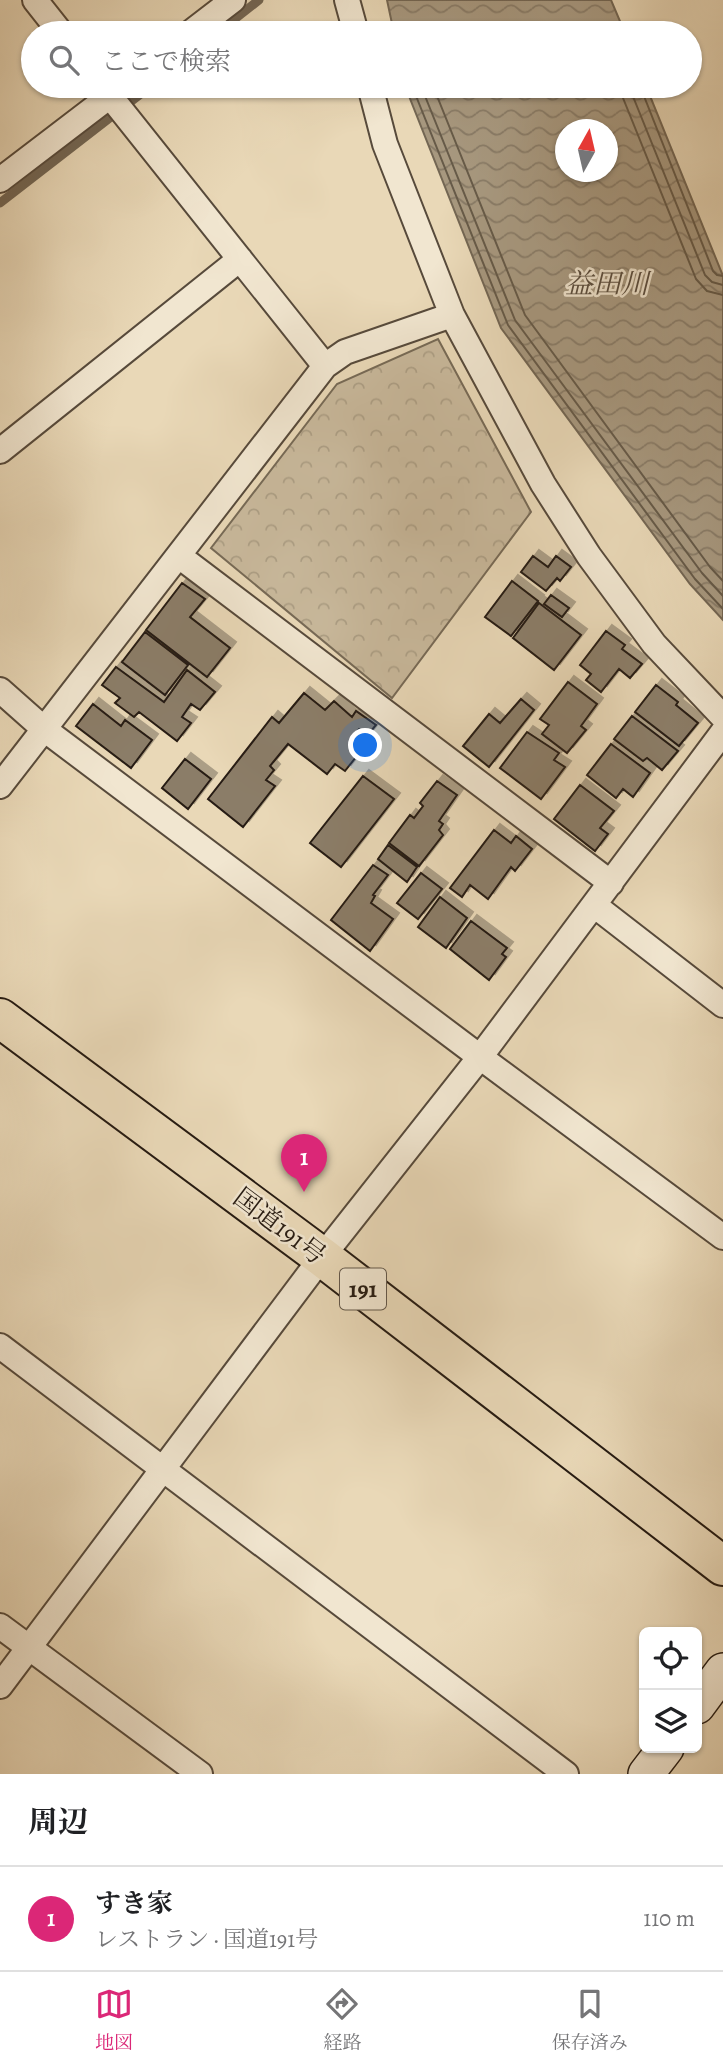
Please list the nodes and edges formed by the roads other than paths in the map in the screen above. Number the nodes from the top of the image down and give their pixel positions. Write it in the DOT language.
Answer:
graph roads {
  1 [pos="36,0"];
  2 [pos="233,0"];
  3 [pos="347,0"];
  4 [pos="52,21"];
  5 [pos="206,21"];
  6 [pos="353,21"];
  7 [pos="101,98"];
  8 [pos="119,98"];
  9 [pos="373,98"];
  10 [pos="0,180"];
  11 [pos="240,259"];
  12 [pos="452,315"];
  13 [pos="325,366"];
  14 [pos="0,452"];
  15 [pos="179,556"];
  16 [pos="0,690"];
  17 [pos="723,717"];
  18 [pos="44,729"];
  19 [pos="723,732"];
  20 [pos="0,786"];
  21 [pos="611,883"];
  22 [pos="594,905"];
  23 [pos="723,1005"];
  24 [pos="0,1018"];
  25 [pos="480,1057"];
  26 [pos="723,1237"];
  27 [pos="322,1257"];
  28 [pos="0,1346"];
  29 [pos="163,1469"];
  30 [pos="723,1566"];
  31 [pos="0,1626"];
  32 [pos="29,1648"];
  33 [pos="723,1671"];
  34 [pos="0,1686"];
  35 [pos="702,1699"];
  36 [pos="662,1753"];
  37 [pos="200,1774"];
  38 [pos="566,1774"];
  39 [pos="646,1774"];
  1 -- 4 [label="street"];
  2 -- 5 [label="street"];
  3 -- 6 [label="street"];
  7 -- 10 [label="street"];
  8 -- 11 [label="street"];
  9 -- 12 [label="street"];
  11 -- 13 [label="street"];
  11 -- 14 [label="street"];
  12 -- 13 [label="street"];
  12 -- 17 [label="street"];
  13 -- 15 [label="street"];
  15 -- 18 [label="street"];
  15 -- 21 [label="street"];
  16 -- 18 [label="street"];
  18 -- 20 [label="street"];
  18 -- 25 [label="street"];
  19 -- 21 [label="street"];
  21 -- 22 [label="street"];
  22 -- 23 [label="street"];
  22 -- 25 [label="street"];
  24 -- 27 [label="highway, 国道191号 / 191"];
  25 -- 26 [label="street"];
  25 -- 27 [label="street"];
  27 -- 29 [label="street"];
  27 -- 30 [label="highway, 国道191号 / 191"];
  28 -- 29 [label="street"];
  29 -- 32 [label="street"];
  29 -- 38 [label="street"];
  31 -- 32 [label="street"];
  32 -- 34 [label="street"];
  32 -- 37 [label="street"];
  33 -- 35 [label="street"];
  36 -- 39 [label="street"];
}
